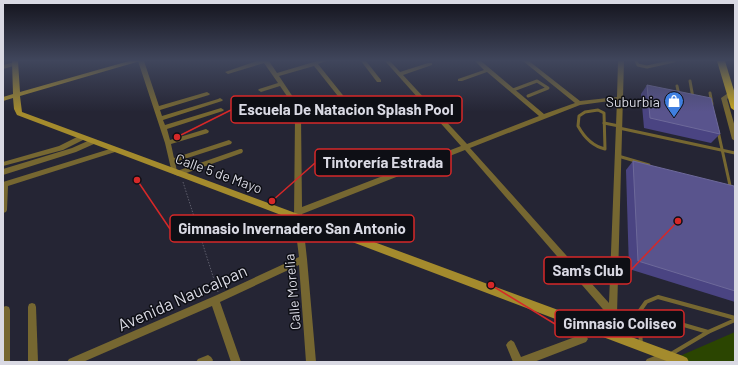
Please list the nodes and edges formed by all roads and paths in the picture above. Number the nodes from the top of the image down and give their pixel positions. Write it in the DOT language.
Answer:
graph roads {
  1 [pos="15,78"];
  2 [pos="76,78"];
  3 [pos="147,78"];
  4 [pos="278,78"];
  5 [pos="326,78"];
  6 [pos="377,78"];
  7 [pos="403,78"];
  8 [pos="466,78"];
  9 [pos="498,78"];
  10 [pos="547,78"];
  11 [pos="621,78"];
  12 [pos="726,78"];
  13 [pos="460,80"];
  14 [pos="379,81"];
  15 [pos="690,81"];
  16 [pos="281,84"];
  17 [pos="677,86"];
  18 [pos="261,90"];
  19 [pos="513,90"];
  20 [pos="710,93"];
  21 [pos="731,93"];
  22 [pos="207,94"];
  23 [pos="16,95"];
  24 [pos="528,96"];
  25 [pos="3,98"];
  26 [pos="620,98"];
  27 [pos="220,100"];
  28 [pos="679,100"];
  29 [pos="579,103"];
  30 [pos="694,103"];
  31 [pos="294,104"];
  32 [pos="347,104"];
  33 [pos="707,106"];
  34 [pos="735,108"];
  35 [pos="157,109"];
  36 [pos="221,110"];
  37 [pos="263,113"];
  38 [pos="544,117"];
  39 [pos="160,119"];
  40 [pos="604,122"];
  41 [pos="619,127"];
  42 [pos="163,128"];
  43 [pos="717,129"];
  44 [pos="206,131"];
  45 [pos="81,138"];
  46 [pos="735,139"];
  47 [pos="92,142"];
  48 [pos="228,142"];
  49 [pos="168,144"];
  50 [pos="466,147"];
  51 [pos="113,150"];
  52 [pos="722,150"];
  53 [pos="240,151"];
  54 [pos="735,153"];
  55 [pos="618,156"];
  56 [pos="22,158"];
  57 [pos="172,161"];
  58 [pos="3,164"];
  59 [pos="22,166"];
  60 [pos="655,167"];
  61 [pos="3,172"];
  62 [pos="177,173"];
  63 [pos="4,185"];
  64 [pos="724,186"];
  65 [pos="733,188"];
  66 [pos="732,194"];
  67 [pos="3,210"];
  68 [pos="298,215"];
  69 [pos="303,259"];
  70 [pos="218,299"];
  71 [pos="32,307"];
  72 [pos="6,310"];
  73 [pos="639,312"];
  74 [pos="613,314"];
  75 [pos="735,319"];
  76 [pos="708,332"];
  77 [pos="612,335"];
  78 [pos="583,339"];
  79 [pos="511,345"];
  80 [pos="641,346"];
  81 [pos="668,356"];
  82 [pos="5,362"];
  83 [pos="32,362"];
  84 [pos="72,362"];
  85 [pos="236,362"];
  86 [pos="311,362"];
  87 [pos="519,362"];
  88 [pos="650,362"];
  89 [pos="683,362"];
  1 -- 23 [label="main road, Calle 5 de Mayo"];
  2 -- 23 [label="main road"];
  3 -- 35 [label="street"];
  4 -- 16 [label="street, Calle Morelia"];
  5 -- 32 [label="street"];
  6 -- 14 [label="street"];
  7 -- 50 [label="street"];
  8 -- 13 [label="street"];
  9 -- 19 [label="street"];
  10 -- 29 [label="street"];
  11 -- 26 [label="street"];
  12 -- 21 [label="main road"];
  15 -- 30 [label="lane"];
  16 -- 18 [label="street"];
  16 -- 31 [label="street, Calle Morelia"];
  17 -- 28 [label="lane"];
  19 -- 24 [label="lane"];
  19 -- 38 [label="street"];
  20 -- 33 [label="lane"];
  21 -- 34 [label="main road"];
  21 -- 46 [label="street"];
  22 -- 35 [label="street"];
  23 -- 25 [label="main road"];
  23 -- 45 [label="main road, Calle 5 de Mayo"];
  26 -- 29 [label="street"];
  26 -- 41 [label="street"];
  27 -- 39 [label="street"];
  29 -- 38 [label="street"];
  31 -- 37 [label="street"];
  31 -- 68 [label="street, Calle Morelia"];
  35 -- 39 [label="street"];
  36 -- 42 [label="street"];
  38 -- 50 [label="street"];
  39 -- 42 [label="street"];
  40 -- 40 [label="lane"];
  40 -- 41 [label="lane"];
  41 -- 52 [label="lane"];
  41 -- 55 [label="street"];
  42 -- 49 [label="street"];
  43 -- 52 [label="lane"];
  44 -- 49 [label="street"];
  45 -- 47 [label="main road, Calle 5 de Mayo"];
  45 -- 56 [label="street"];
  47 -- 51 [label="main road, Calle 5 de Mayo"];
  47 -- 59 [label="street"];
  48 -- 57 [label="street"];
  49 -- 57 [label="street"];
  50 -- 68 [label="street"];
  50 -- 74 [label="street"];
  51 -- 62 [label="main road, Calle 5 de Mayo"];
  51 -- 63 [label="street"];
  52 -- 54 [label="lane"];
  52 -- 65 [label="lane"];
  53 -- 62 [label="street"];
  55 -- 60 [label="lane"];
  55 -- 74 [label="street"];
  56 -- 58 [label="street"];
  56 -- 59 [label="street"];
  57 -- 62 [label="street"];
  59 -- 61 [label="street"];
  62 -- 68 [label="main road, Calle 5 de Mayo"];
  62 -- 70 [label="path"];
  63 -- 67 [label="street"];
  64 -- 65 [label="lane"];
  65 -- 66 [label="lane"];
  68 -- 69 [label="street, Calle Morelia"];
  68 -- 77 [label="main road, Calle 5 de Mayo"];
  69 -- 70 [label="street, Avenida Naucalpan"];
  69 -- 86 [label="street, Calle Morelia"];
  70 -- 84 [label="street, Avenida Naucalpan"];
  70 -- 85 [label="street"];
  71 -- 83 [label="street"];
  72 -- 82 [label="street"];
  73 -- 75 [label="lane"];
  73 -- 76 [label="lane"];
  73 -- 80 [label="lane"];
  74 -- 77 [label="street"];
  75 -- 76 [label="lane"];
  76 -- 81 [label="lane"];
  77 -- 80 [label="main road, Calle 5 de Mayo"];
  78 -- 87 [label="street"];
  79 -- 87 [label="street"];
  80 -- 81 [label="main road, Calle 5 de Mayo"];
  81 -- 88 [label="street"];
  81 -- 89 [label="main road, Calle 5 de Mayo"];
}
